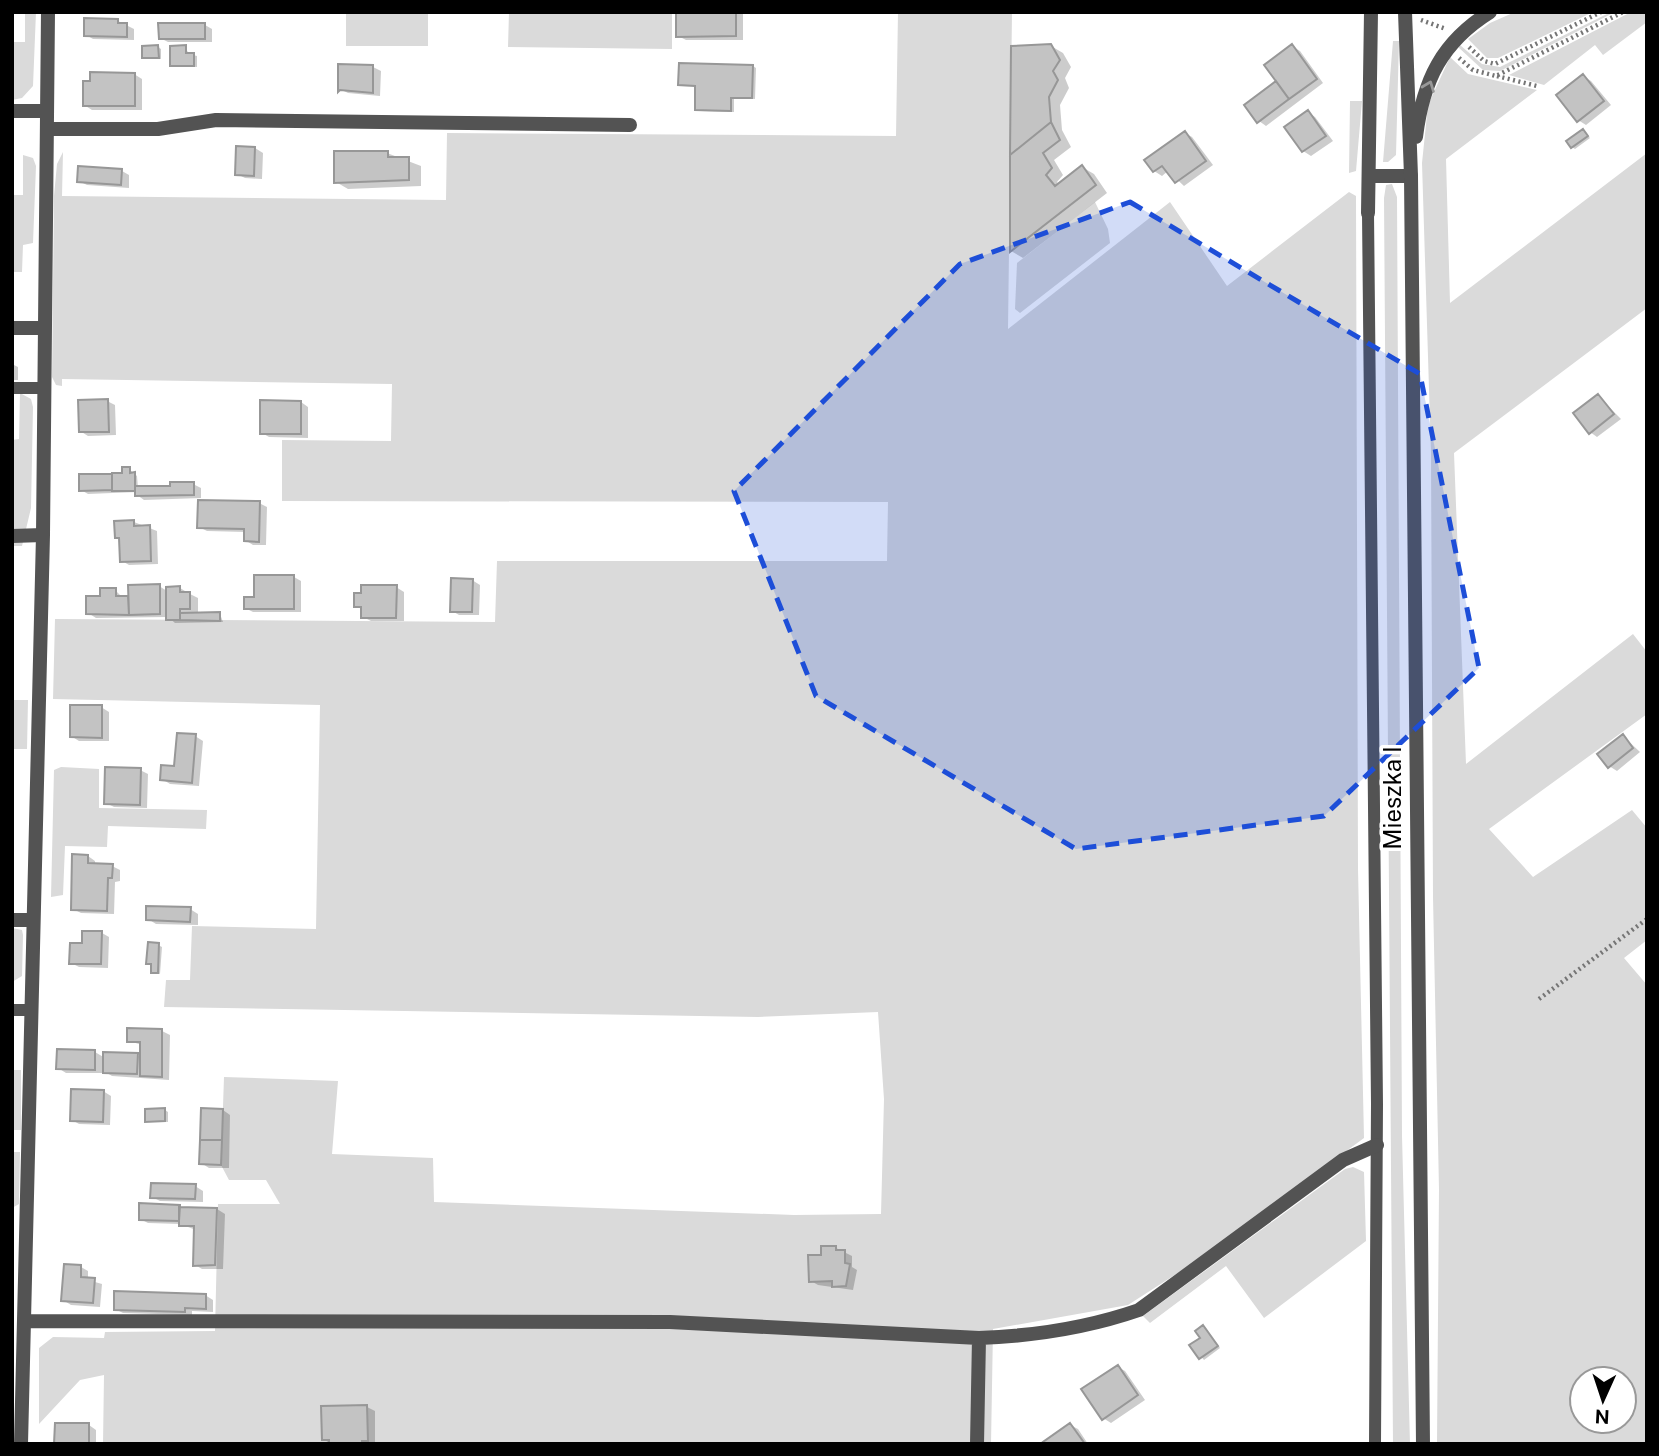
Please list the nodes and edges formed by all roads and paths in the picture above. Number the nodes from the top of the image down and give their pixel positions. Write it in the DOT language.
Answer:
graph roads {
  1 [pos="48,12"];
  2 [pos="1371,12"];
  3 [pos="1490,12"];
  4 [pos="1601,12"];
  5 [pos="1623,12"];
  6 [pos="1405,16"];
  7 [pos="1452,41"];
  8 [pos="1496,76"];
  9 [pos="1537,86"];
  10 [pos="12,111"];
  11 [pos="47,111"];
  12 [pos="630,125"];
  13 [pos="47,129"];
  14 [pos="1369,176"];
  15 [pos="1411,176"];
  16 [pos="1368,213"];
  17 [pos="12,328"];
  18 [pos="44,328"];
  19 [pos="12,388"];
  20 [pos="43,388"];
  21 [pos="43,535"];
  22 [pos="12,536"];
  23 [pos="1647,919"];
  24 [pos="12,920"];
  25 [pos="33,920"];
  26 [pos="1539,999"];
  27 [pos="12,1010"];
  28 [pos="31,1010"];
  29 [pos="1377,1145"];
  30 [pos="19,1299"];
  31 [pos="24,1321"];
  32 [pos="979,1338"];
  33 [pos="22,1444"];
  34 [pos="977,1444"];
  35 [pos="1375,1444"];
  36 [pos="1420,1444"];
  1 -- 11 [label="street"];
  2 -- 14 [label="street"];
  3 -- 7 [label="street"];
  4 -- 7 [label="path"];
  5 -- 8 [label="path"];
  6 -- 7 [label="path"];
  6 -- 15 [label="street"];
  7 -- 8 [label="path"];
  15 -- 7 [label="street, one-way"];
  8 -- 9 [label="path"];
  10 -- 11 [label="street"];
  11 -- 13 [label="street"];
  12 -- 13 [label="street"];
  13 -- 18 [label="street"];
  14 -- 15 [label="street"];
  14 -- 16 [label="street"];
  15 -- 36 [label="street, Mieszka I"];
  16 -- 29 [label="lane"];
  17 -- 18 [label="street"];
  18 -- 20 [label="street"];
  19 -- 20 [label="lane"];
  20 -- 21 [label="street"];
  21 -- 22 [label="street"];
  21 -- 25 [label="street"];
  23 -- 26 [label="path"];
  24 -- 25 [label="street"];
  25 -- 28 [label="street"];
  27 -- 28 [label="lane"];
  28 -- 30 [label="street"];
  29 -- 32 [label="street"];
  29 -- 35 [label="lane"];
  30 -- 31 [label="street"];
  31 -- 32 [label="street"];
  31 -- 33 [label="street"];
  32 -- 34 [label="street"];
}
